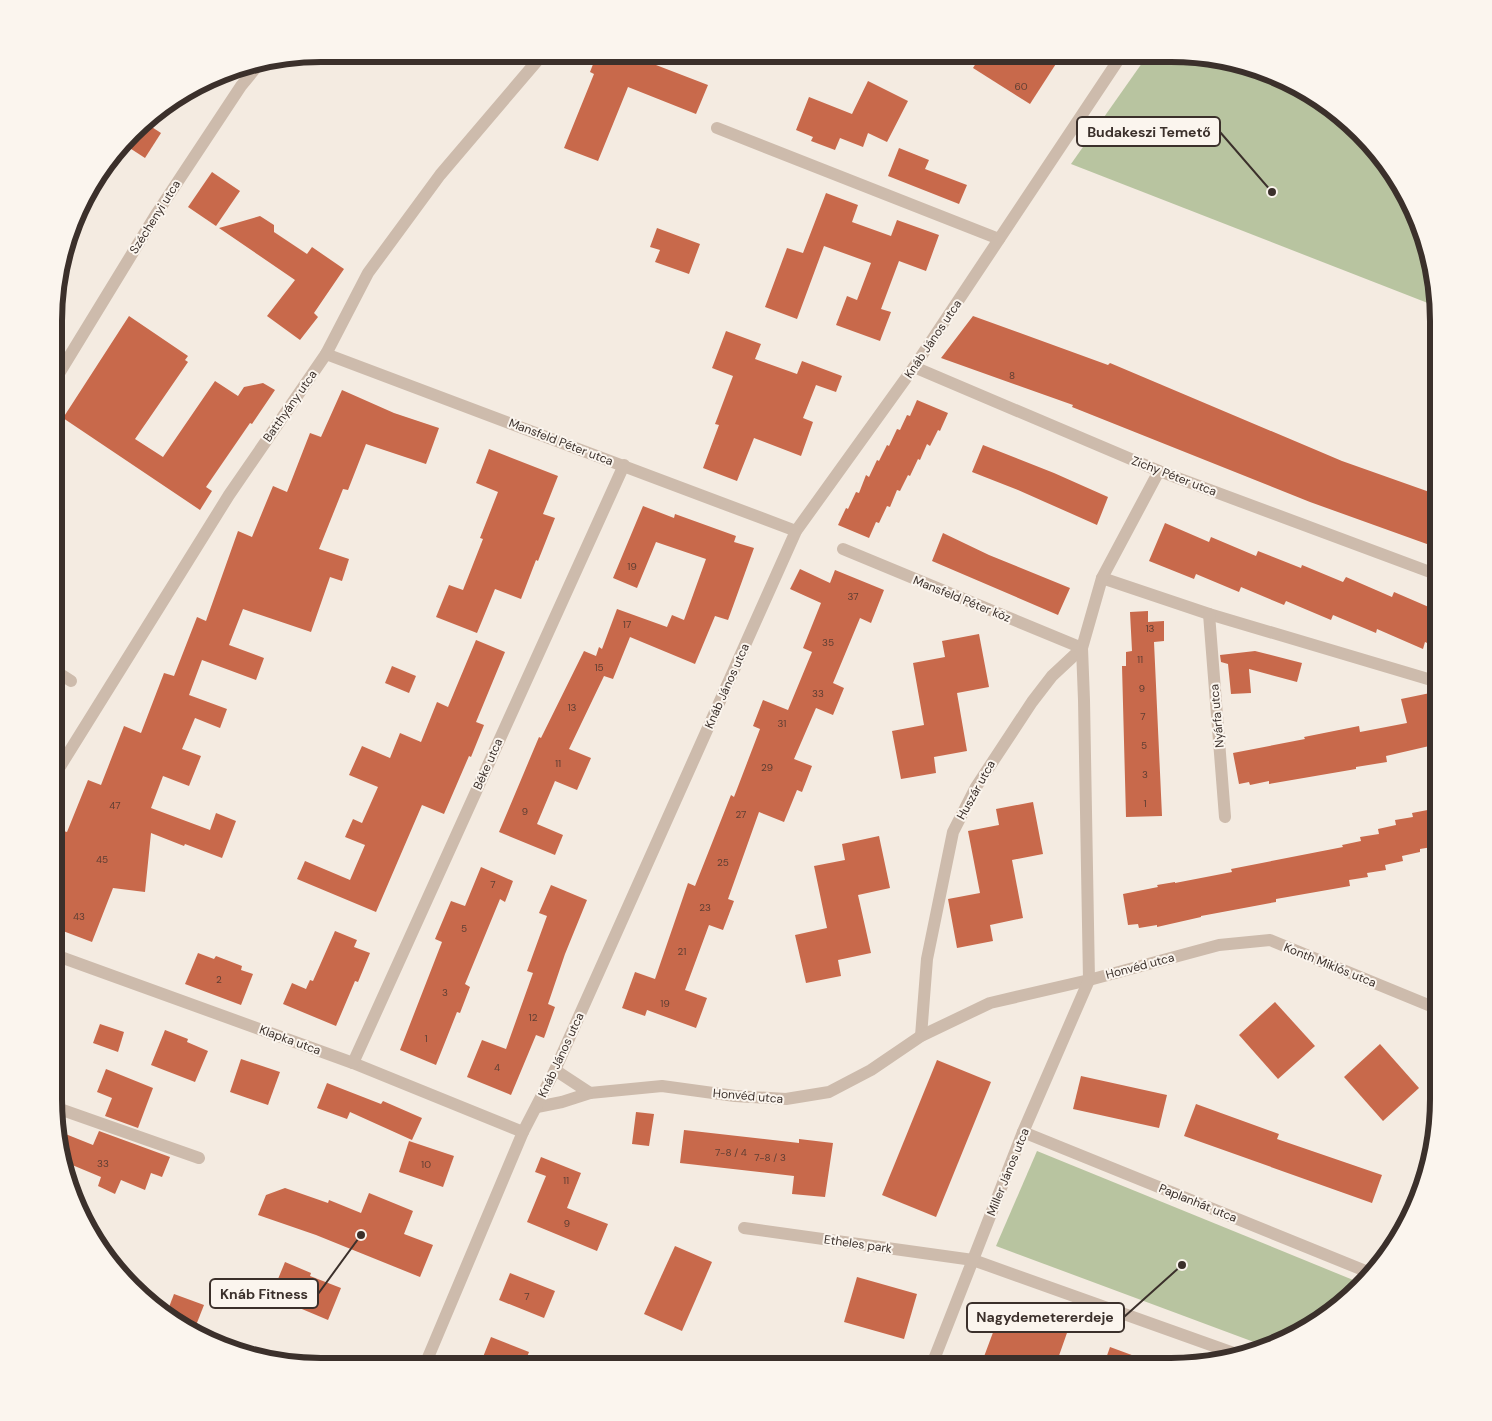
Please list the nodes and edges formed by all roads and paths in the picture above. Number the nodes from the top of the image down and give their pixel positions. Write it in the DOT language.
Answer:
graph roads {
  1 [pos="536,62"];
  2 [pos="1117,62"];
  3 [pos="254,71"];
  4 [pos="717,128"];
  5 [pos="999,239"];
  6 [pos="326,354"];
  7 [pos="914,367"];
  8 [pos="62,368"];
  9 [pos="624,465"];
  10 [pos="1158,471"];
  11 [pos="796,531"];
  12 [pos="843,549"];
  13 [pos="1430,572"];
  14 [pos="1102,578"];
  15 [pos="1209,614"];
  16 [pos="1082,648"];
  17 [pos="62,675"];
  18 [pos="1430,680"];
  19 [pos="71,681"];
  20 [pos="62,763"];
  21 [pos="1225,817"];
  22 [pos="1219,945"];
  23 [pos="62,958"];
  24 [pos="1089,980"];
  25 [pos="1430,1006"];
  26 [pos="921,1036"];
  27 [pos="353,1063"];
  28 [pos="555,1070"];
  29 [pos="590,1093"];
  30 [pos="537,1107"];
  31 [pos="63,1110"];
  32 [pos="523,1132"];
  33 [pos="1024,1132"];
  34 [pos="198,1158"];
  35 [pos="744,1228"];
  36 [pos="973,1260"];
  37 [pos="1365,1271"];
  38 [pos="1231,1352"];
  39 [pos="428,1358"];
  40 [pos="935,1358"];
  1 -- 6 [label="street, Batthyány utca"];
  2 -- 5 [label="street, Knáb János utca"];
  3 -- 8 [label="street, Széchenyi utca"];
  4 -- 5 [label="street"];
  5 -- 7 [label="street, Knáb János utca"];
  6 -- 9 [label="street, Mansfeld Péter utca"];
  6 -- 20 [label="street, Batthyány utca"];
  7 -- 10 [label="street, Zichy Péter utca"];
  7 -- 11 [label="street, Knáb János utca"];
  9 -- 11 [label="street, Mansfeld Péter utca"];
  9 -- 27 [label="street, Béke utca"];
  10 -- 13 [label="street, Zichy Péter utca"];
  10 -- 14 [label="street"];
  11 -- 28 [label="street, Knáb János utca"];
  12 -- 16 [label="street, Mansfeld Péter köz"];
  14 -- 15 [label="street"];
  14 -- 16 [label="street"];
  15 -- 18 [label="street"];
  15 -- 21 [label="street, Nyárfa utca"];
  16 -- 24 [label="street"];
  16 -- 26 [label="street, Huszár utca"];
  17 -- 19 [label="street"];
  22 -- 24 [label="street, Honvéd utca"];
  22 -- 25 [label="street, Konth Miklós utca"];
  23 -- 27 [label="street, Klapka utca"];
  24 -- 26 [label="street, Honvéd utca"];
  24 -- 33 [label="street, Miller János utca"];
  26 -- 29 [label="street, Honvéd utca"];
  27 -- 32 [label="street, Klapka utca"];
  28 -- 29 [label="street"];
  28 -- 30 [label="street, Knáb János utca"];
  29 -- 30 [label="street, Honvéd utca"];
  30 -- 32 [label="street, Knáb János utca"];
  31 -- 34 [label="street"];
  32 -- 39 [label="street, Knáb János utca"];
  33 -- 36 [label="street, Miller János utca"];
  33 -- 37 [label="street, Paplanhát utca"];
  35 -- 36 [label="street, Etheles park"];
  36 -- 38 [label="street, Etheles park"];
  36 -- 40 [label="street, Miller János utca"];
}
